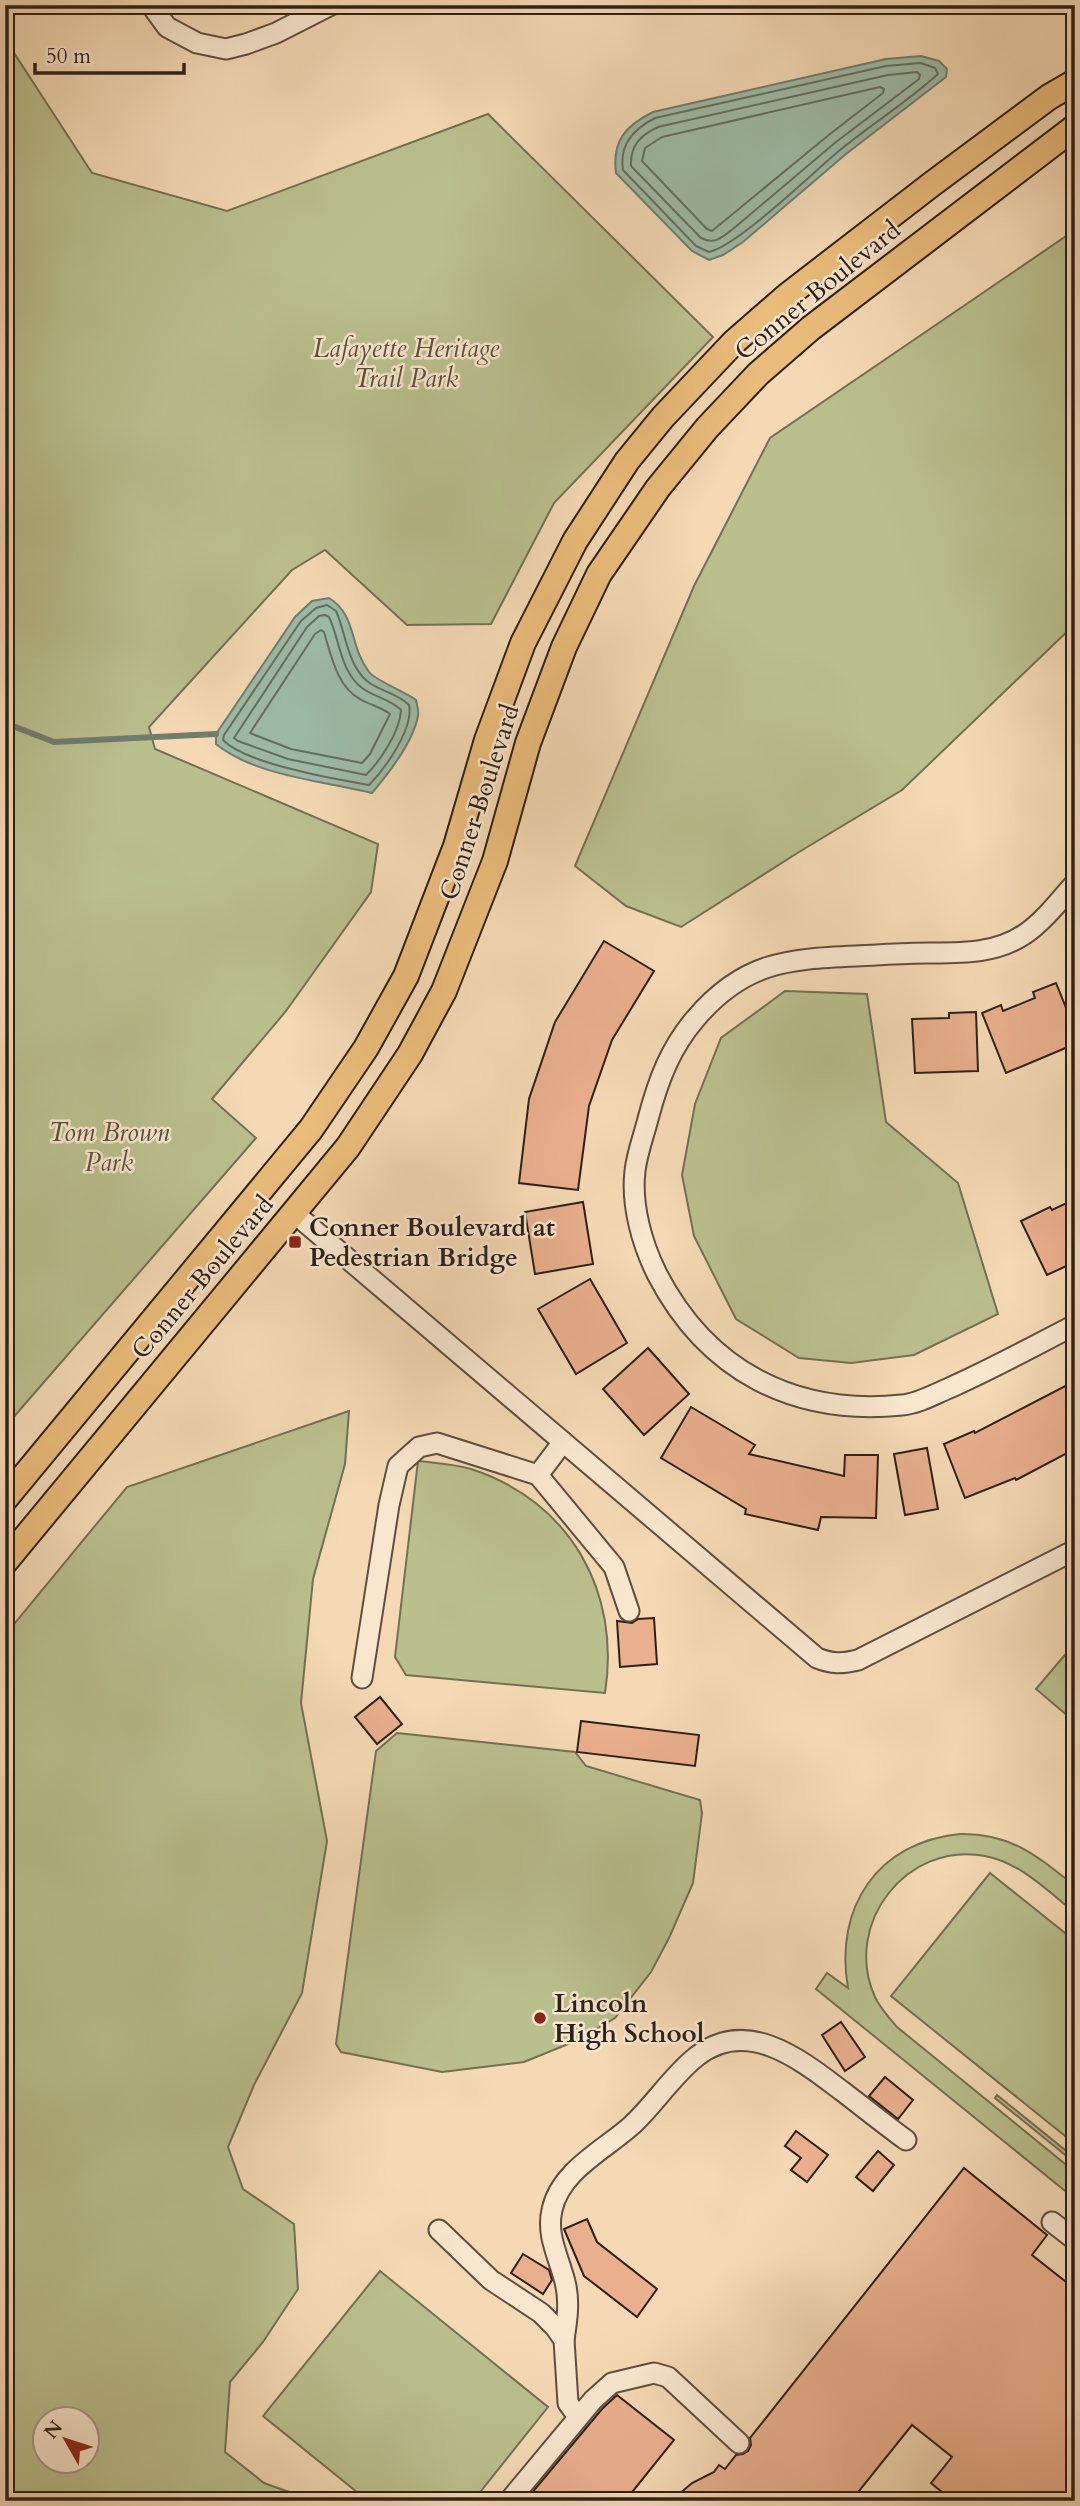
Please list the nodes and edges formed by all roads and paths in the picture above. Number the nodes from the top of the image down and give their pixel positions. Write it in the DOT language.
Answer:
graph roads {
  1 [pos="151,5"];
  2 [pos="331,5"];
  3 [pos="1075,82"];
  4 [pos="1075,127"];
  5 [pos="1075,883"];
  6 [pos="262,1188"];
  7 [pos="294,1213"];
  8 [pos="1075,1325"];
  9 [pos="562,1442"];
  10 [pos="538,1475"];
  11 [pos="5,1499"];
  12 [pos="1075,1550"];
  13 [pos="5,1562"];
  14 [pos="629,1611"];
  15 [pos="362,1678"];
  16 [pos="906,2140"];
  17 [pos="1052,2222"];
  18 [pos="439,2230"];
  19 [pos="1075,2240"];
  20 [pos="564,2340"];
  21 [pos="579,2417"];
  22 [pos="739,2443"];
  23 [pos="509,2501"];
  1 -- 2 [label="street"];
  3 -- 6 [label="main road, Conner Boulevard"];
  4 -- 7 [label="main road, Conner Boulevard"];
  5 -- 8 [label="street"];
  6 -- 7 [label="main road"];
  6 -- 11 [label="main road, Conner Boulevard"];
  7 -- 9 [label="street"];
  7 -- 13 [label="main road, Conner Boulevard"];
  9 -- 10 [label="street"];
  9 -- 12 [label="street"];
  10 -- 14 [label="street"];
  10 -- 15 [label="street"];
  16 -- 20 [label="street"];
  17 -- 19 [label="street"];
  18 -- 20 [label="street"];
  20 -- 21 [label="street"];
  21 -- 22 [label="street"];
  21 -- 23 [label="street"];
}
